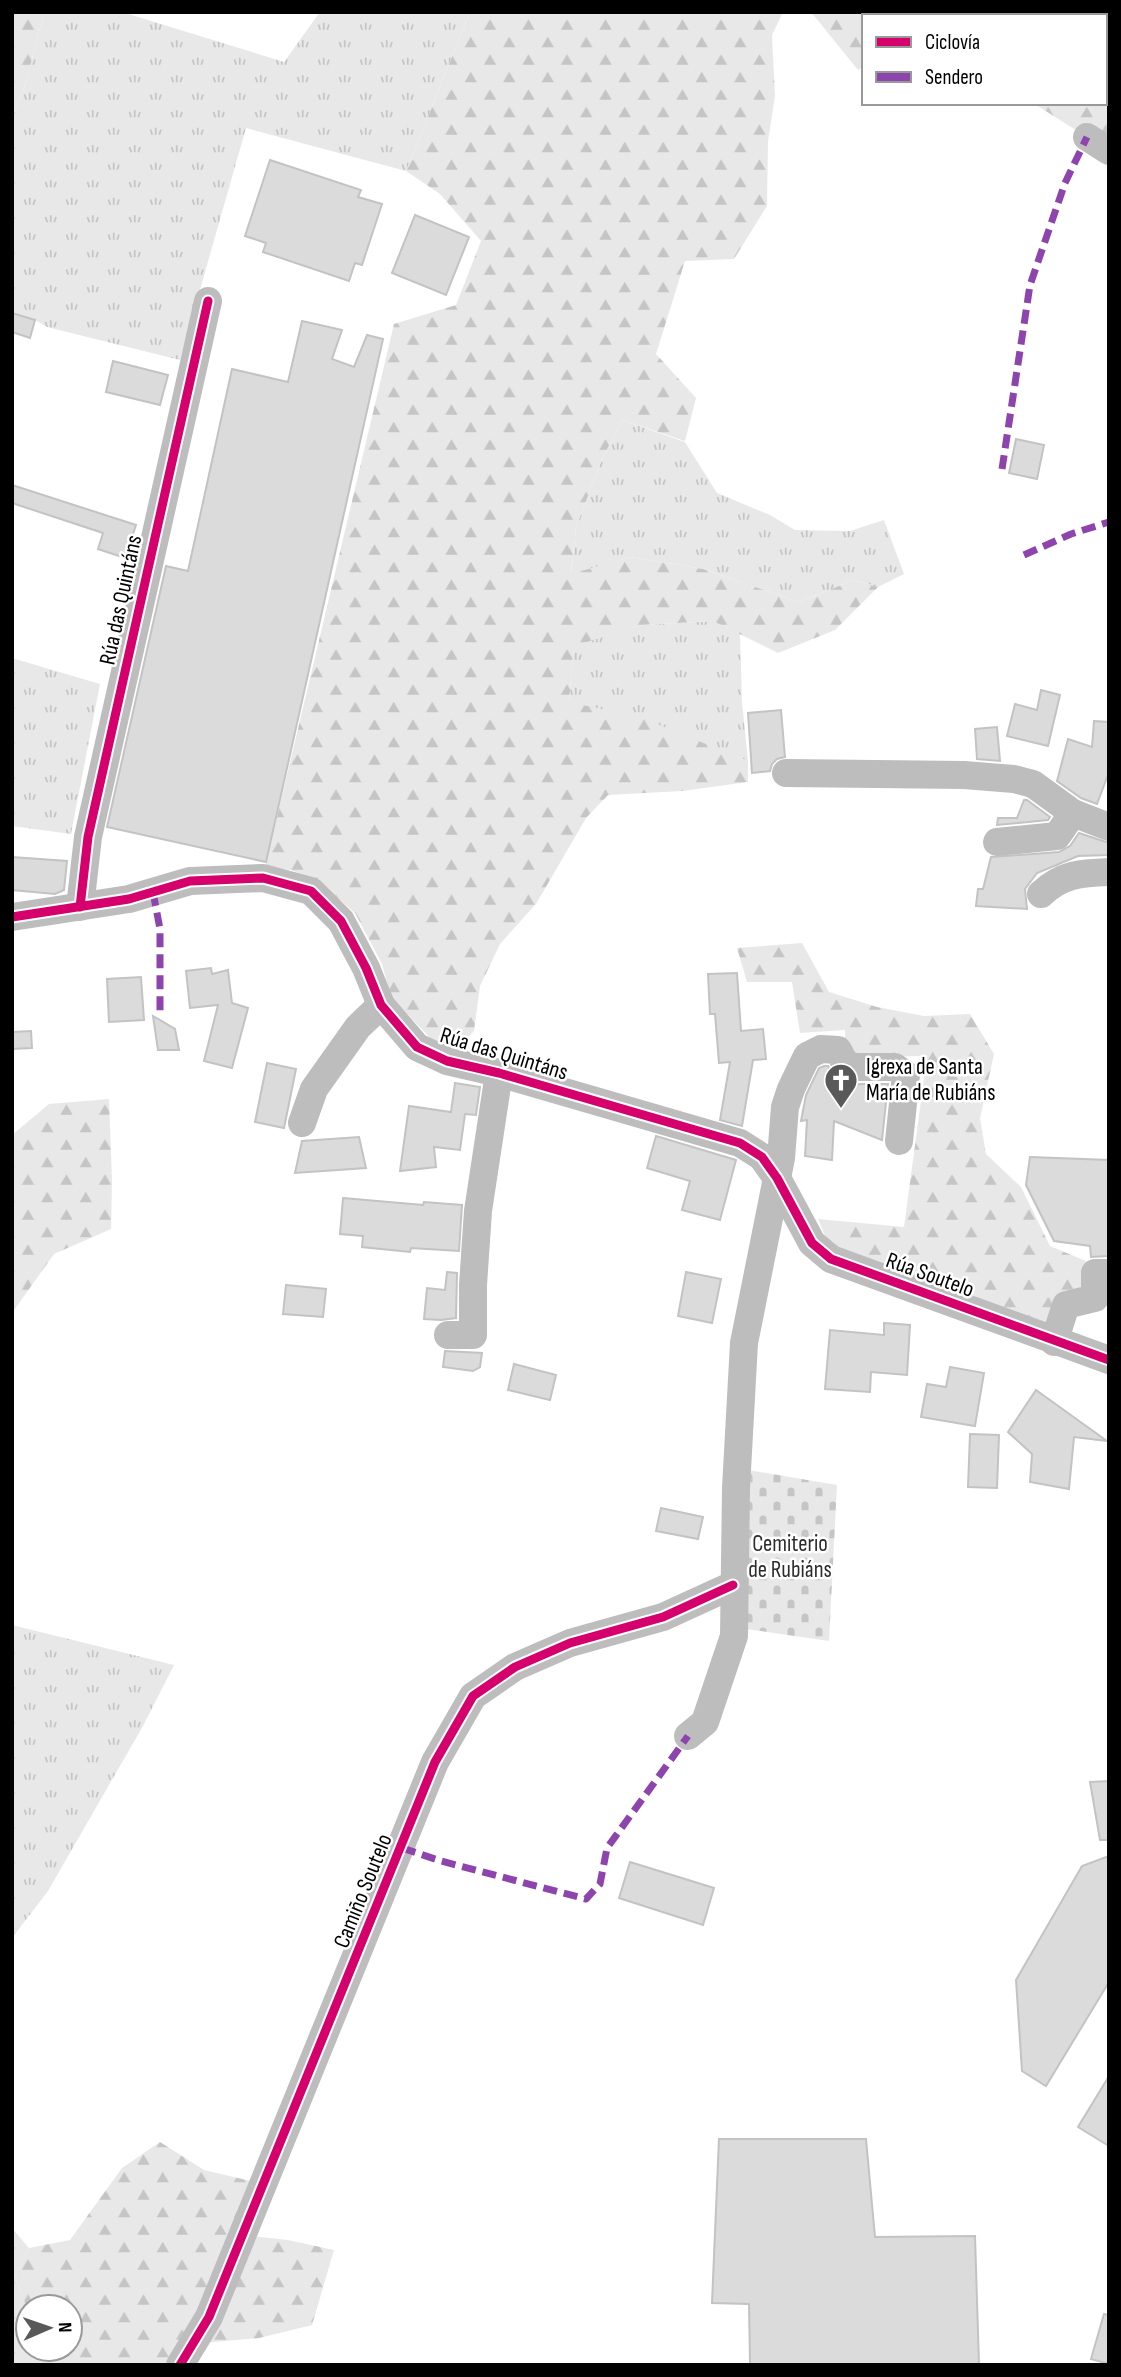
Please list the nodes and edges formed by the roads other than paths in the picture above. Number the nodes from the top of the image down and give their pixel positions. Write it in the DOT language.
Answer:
graph roads {
  1 [pos="208,301"];
  2 [pos="786,773"];
  3 [pos="1073,813"];
  4 [pos="1109,827"];
  5 [pos="997,842"];
  6 [pos="1109,872"];
  7 [pos="1041,894"];
  8 [pos="80,907"];
  9 [pos="12,918"];
  10 [pos="380,1005"];
  11 [pos="499,1073"];
  12 [pos="302,1123"];
  13 [pos="899,1141"];
  14 [pos="777,1178"];
  15 [pos="1109,1273"];
  16 [pos="448,1335"];
  17 [pos="1054,1342"];
  18 [pos="1109,1360"];
  19 [pos="733,1585"];
  20 [pos="688,1736"];
  21 [pos="180,2365"];
  1 -- 8 [label="street, Rúa das Quintáns"];
  2 -- 3 [label="street"];
  3 -- 4 [label="street"];
  3 -- 5 [label="street"];
  6 -- 7 [label="street"];
  8 -- 9 [label="street, Rúa das Quintáns"];
  8 -- 10 [label="street, Rúa das Quintáns"];
  10 -- 11 [label="street, Rúa das Quintáns"];
  10 -- 12 [label="street"];
  11 -- 14 [label="street, Rúa das Quintáns"];
  11 -- 16 [label="street, Rúa das Quintáns"];
  13 -- 14 [label="street"];
  14 -- 17 [label="street, Rúa Soutelo"];
  14 -- 19 [label="street"];
  15 -- 17 [label="street"];
  17 -- 18 [label="street, Rúa Soutelo"];
  19 -- 20 [label="street"];
  19 -- 21 [label="street, Camiño Soutelo"];
}
